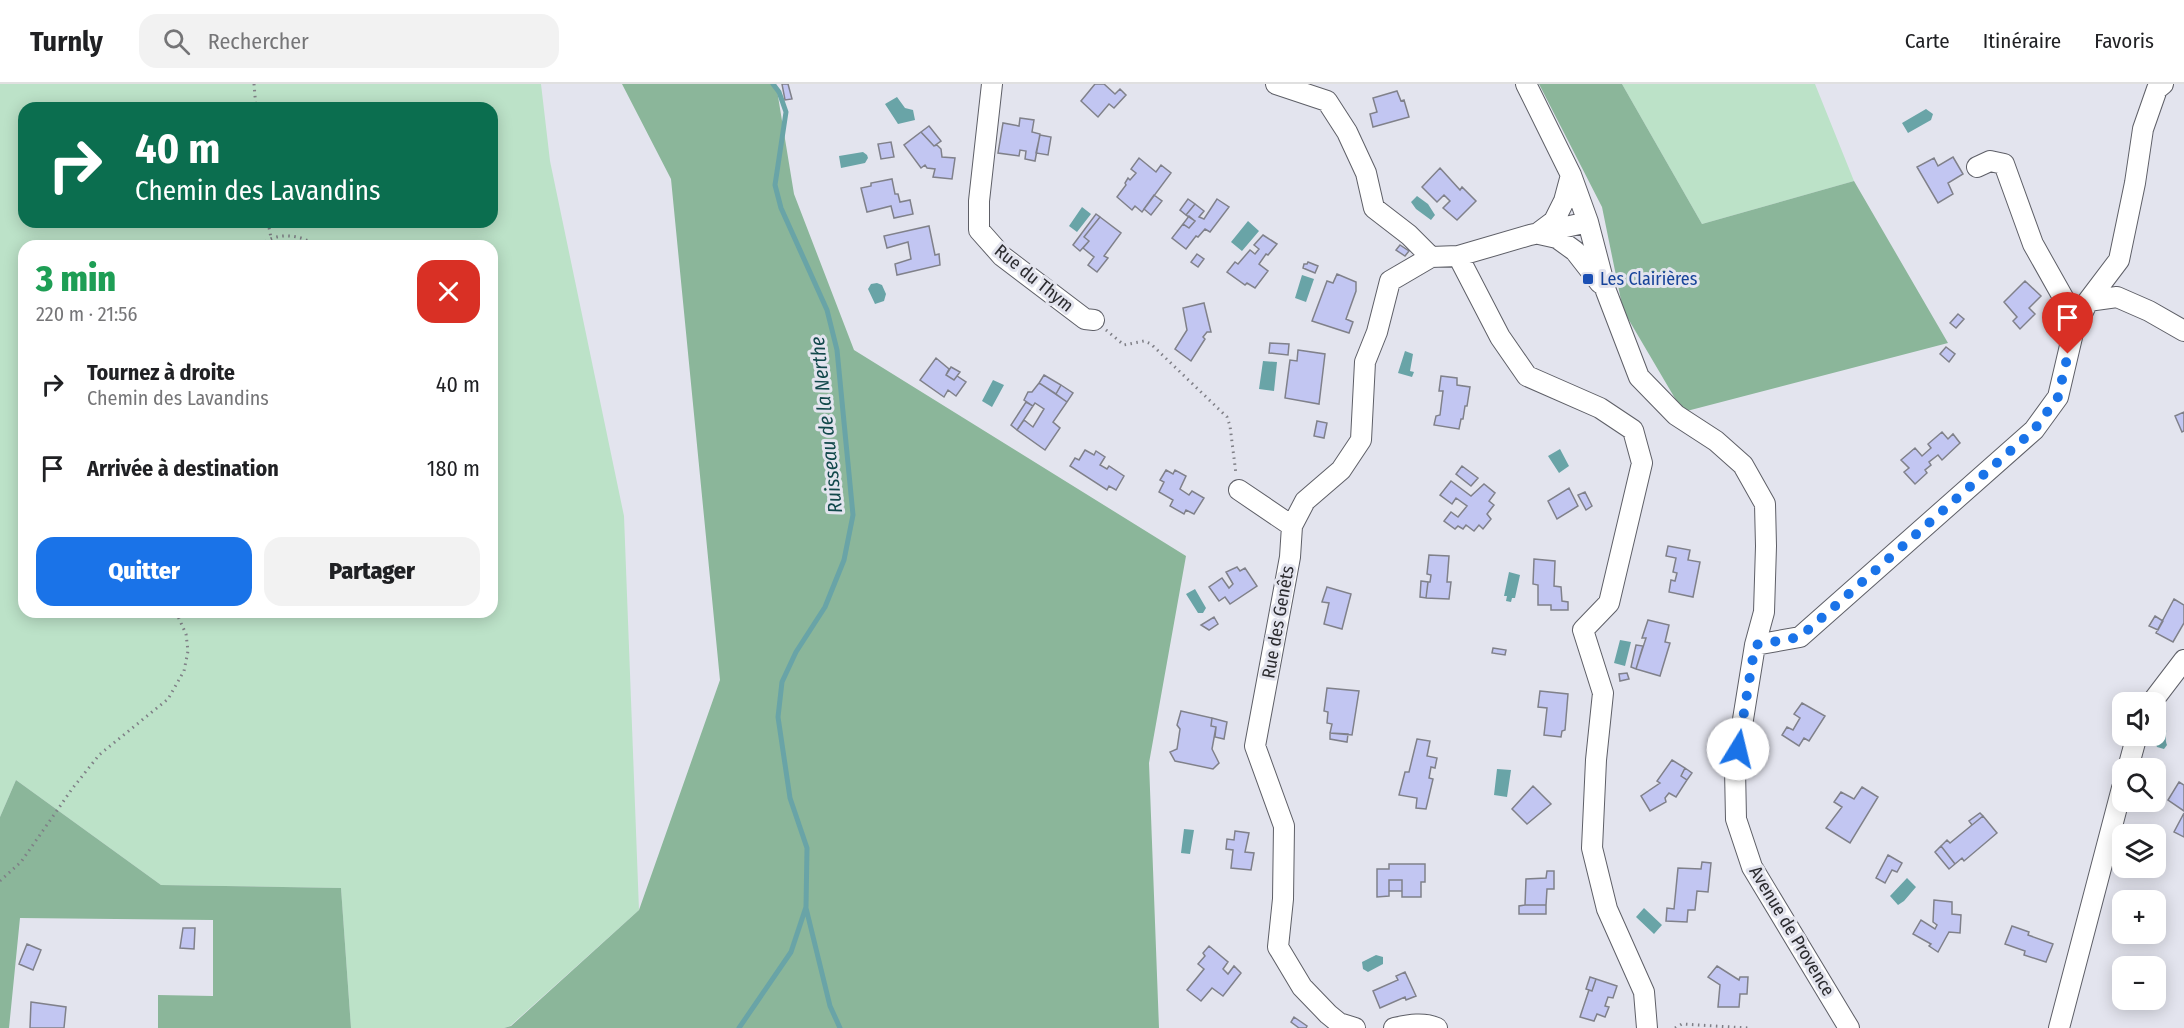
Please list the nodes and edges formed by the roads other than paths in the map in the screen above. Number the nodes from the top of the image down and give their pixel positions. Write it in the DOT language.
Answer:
graph roads {
  1 [pos="992,84"];
  2 [pos="1276,84"];
  3 [pos="1526,84"];
  4 [pos="2159,86"];
  5 [pos="1977,167"];
  6 [pos="1571,175"];
  7 [pos="1588,222"];
  8 [pos="1536,234"];
  9 [pos="1458,256"];
  10 [pos="1431,257"];
  11 [pos="1606,291"];
  12 [pos="2088,301"];
  13 [pos="1094,320"];
  14 [pos="2078,324"];
  15 [pos="2184,331"];
  16 [pos="1239,490"];
  17 [pos="1292,526"];
  18 [pos="1755,645"];
  19 [pos="2184,660"];
  20 [pos="2160,692"];
  21 [pos="2116,812"];
  22 [pos="1846,1026"];
  23 [pos="1355,1028"];
  24 [pos="1394,1028"];
  25 [pos="1437,1028"];
  26 [pos="1647,1028"];
  27 [pos="2060,1028"];
  1 -- 13 [label="street, Rue du Thym"];
  2 -- 10 [label="street"];
  3 -- 6 [label="street, Avenue de Provence"];
  4 -- 12 [label="street"];
  5 -- 14 [label="street"];
  6 -- 7 [label="street, Avenue de Provence"];
  6 -- 8 [label="street"];
  7 -- 8 [label="street, Rue des Genêts"];
  7 -- 11 [label="street, Avenue de Provence"];
  8 -- 9 [label="street, Rue des Genêts"];
  8 -- 11 [label="street"];
  9 -- 10 [label="street, Rue des Genêts"];
  9 -- 26 [label="street"];
  10 -- 17 [label="street, Rue des Genêts"];
  11 -- 18 [label="street, Avenue de Provence"];
  12 -- 14 [label="street"];
  12 -- 15 [label="street"];
  14 -- 18 [label="street"];
  16 -- 17 [label="street"];
  17 -- 23 [label="street, Rue des Genêts"];
  18 -- 22 [label="street, Avenue de Provence"];
  19 -- 20 [label="street"];
  21 -- 27 [label="street"];
  24 -- 25 [label="street"];
}
